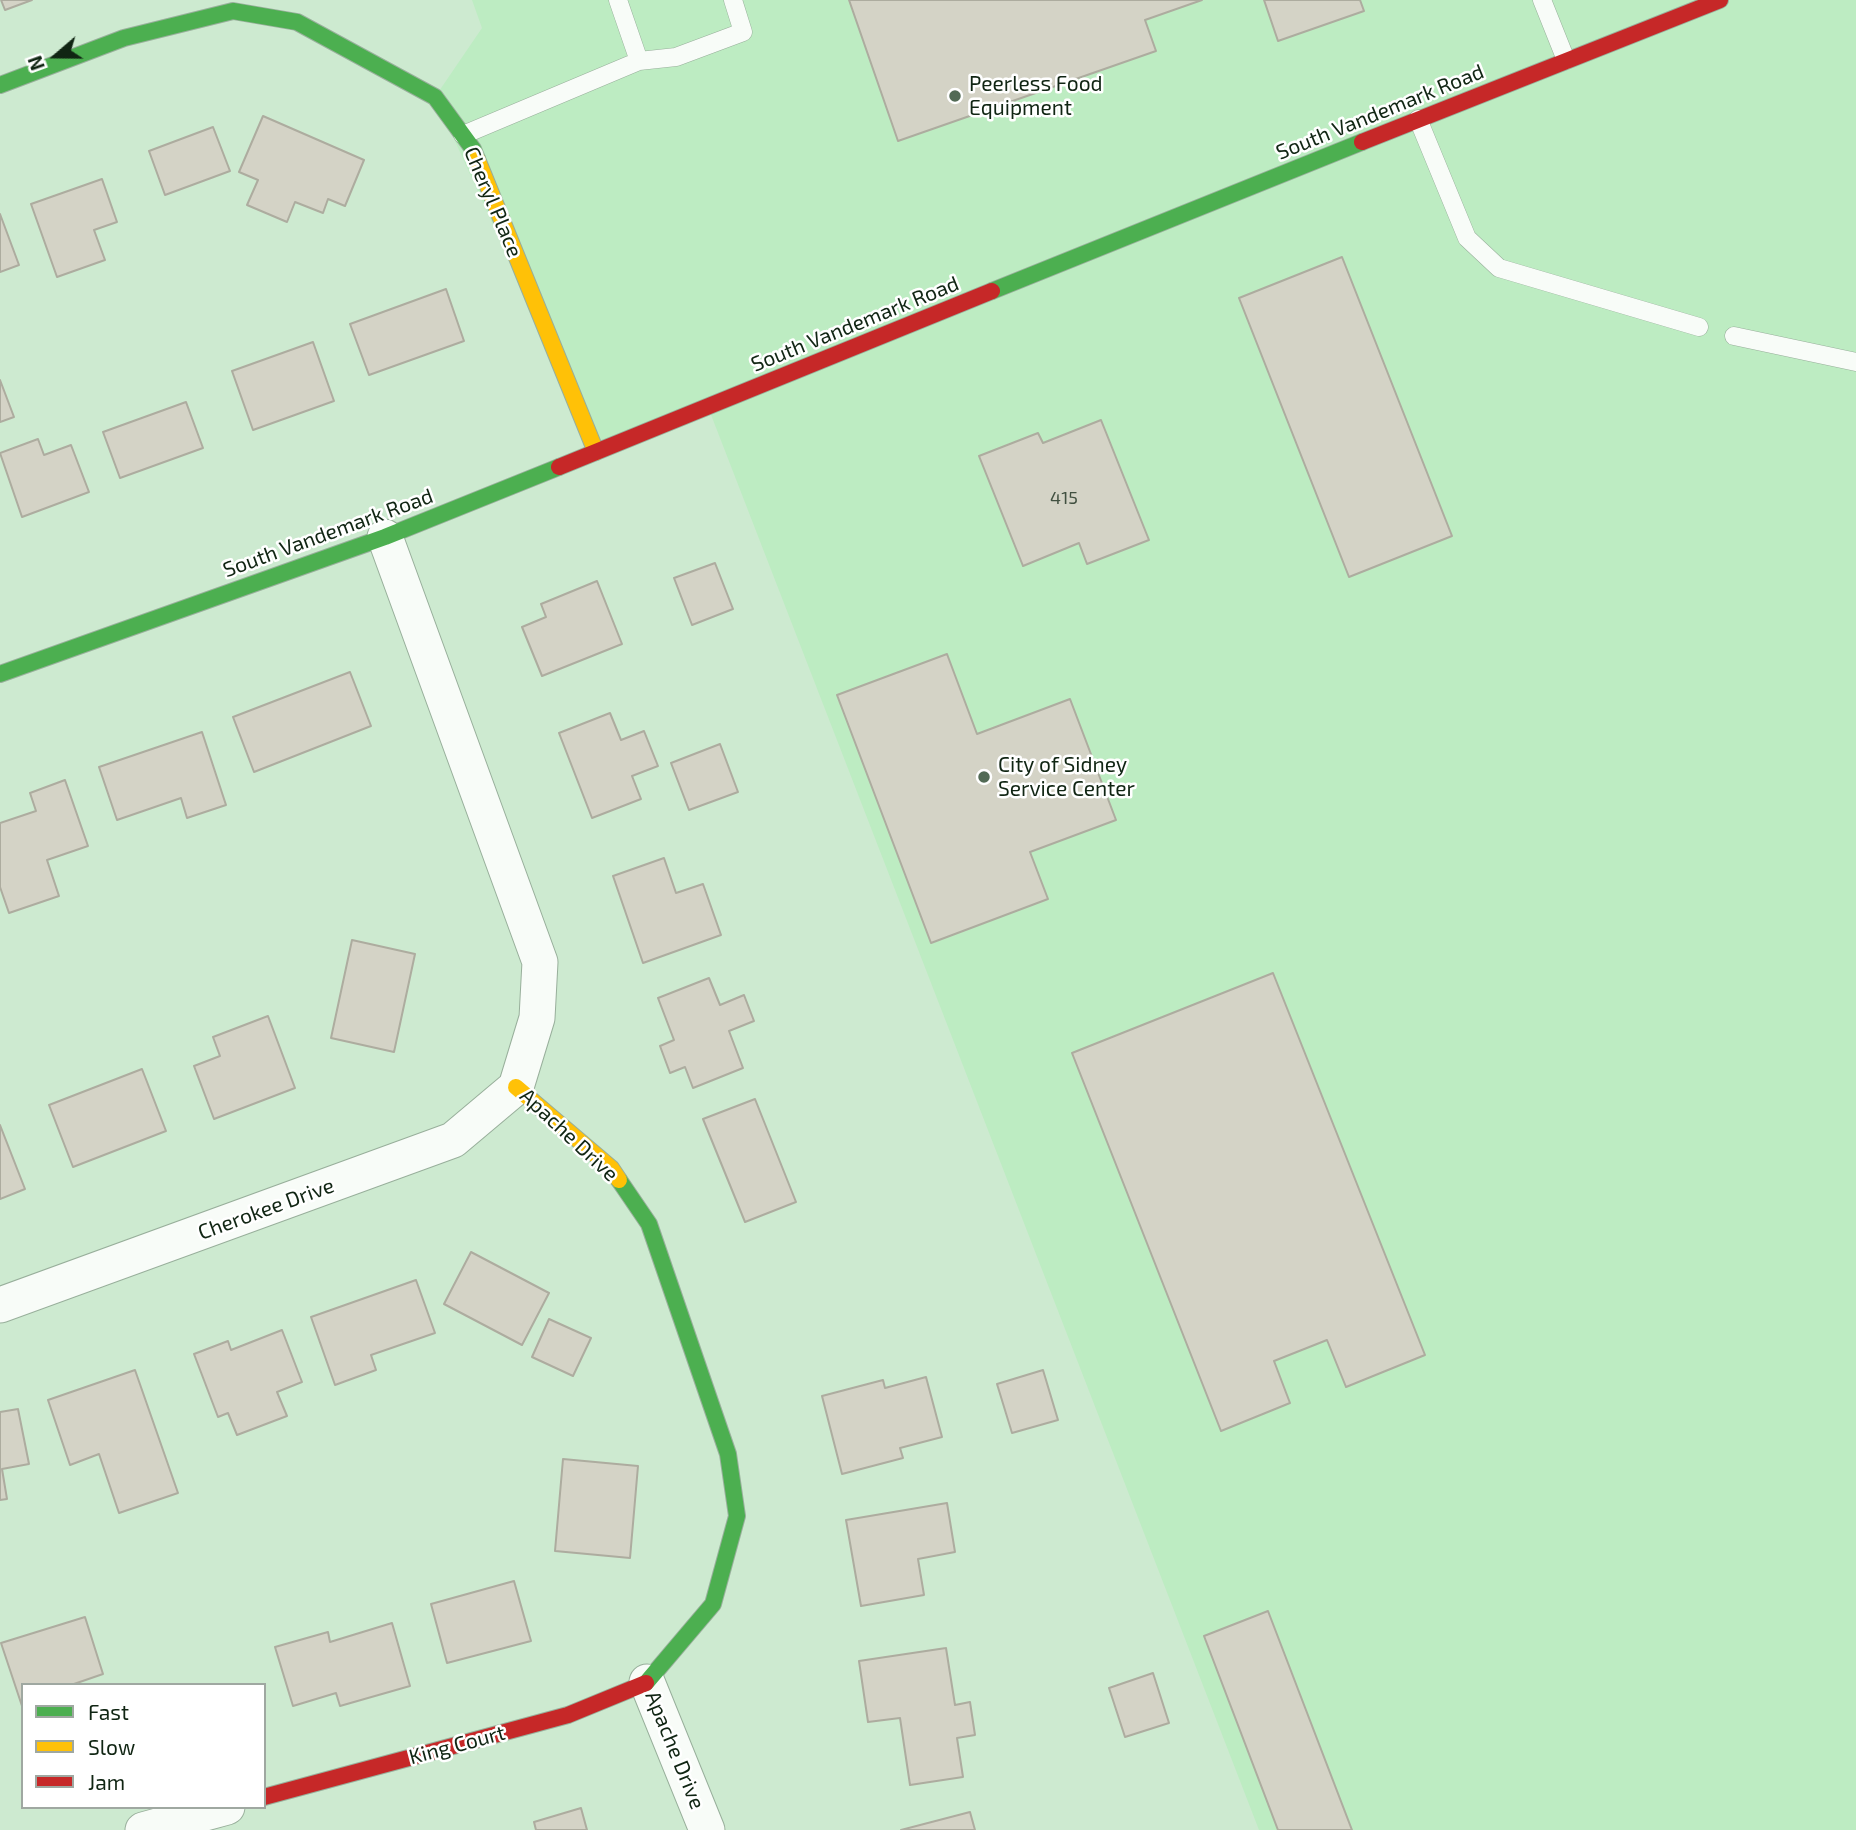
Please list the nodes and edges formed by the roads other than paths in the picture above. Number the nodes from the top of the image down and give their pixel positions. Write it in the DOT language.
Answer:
graph roads {
  1 [pos="618,0"];
  2 [pos="733,0"];
  3 [pos="1542,0"];
  4 [pos="1720,0"];
  5 [pos="231,5"];
  6 [pos="1566,60"];
  7 [pos="639,61"];
  8 [pos="0,85"];
  9 [pos="1418,119"];
  10 [pos="463,135"];
  11 [pos="1699,327"];
  12 [pos="1734,336"];
  13 [pos="1856,362"];
  14 [pos="596,452"];
  15 [pos="385,537"];
  16 [pos="0,674"];
  17 [pos="516,1087"];
  18 [pos="0,1305"];
  19 [pos="647,1682"];
  20 [pos="266,1796"];
  21 [pos="220,1809"];
  22 [pos="143,1830"];
  23 [pos="707,1830"];
  1 -- 7 [label="lane"];
  2 -- 7 [label="lane"];
  3 -- 6 [label="lane"];
  4 -- 6 [label="street, South Vandemark Road"];
  5 -- 8 [label="street"];
  5 -- 10 [label="street, Cheryl Place"];
  6 -- 9 [label="street, South Vandemark Road"];
  7 -- 10 [label="lane"];
  9 -- 11 [label="lane"];
  9 -- 14 [label="street, South Vandemark Road"];
  10 -- 14 [label="street, Cheryl Place"];
  12 -- 13 [label="lane"];
  14 -- 15 [label="street, South Vandemark Road"];
  15 -- 16 [label="street, South Vandemark Road"];
  15 -- 17 [label="street, Apache Drive"];
  17 -- 18 [label="street, Cherokee Drive"];
  17 -- 19 [label="street, Apache Drive"];
  19 -- 20 [label="street, King Court"];
  19 -- 23 [label="street, Apache Drive"];
  21 -- 22 [label="street"];
}
